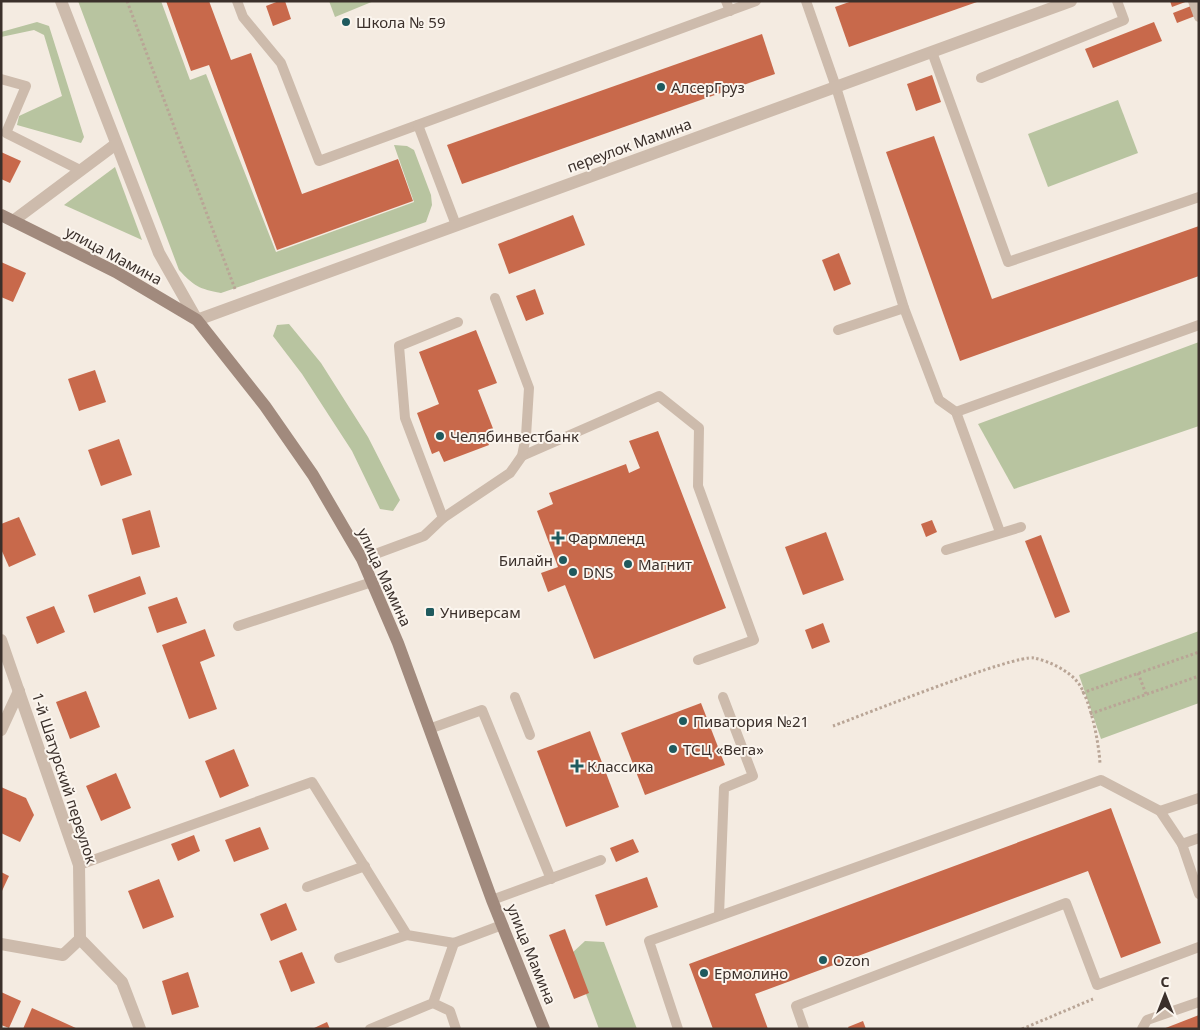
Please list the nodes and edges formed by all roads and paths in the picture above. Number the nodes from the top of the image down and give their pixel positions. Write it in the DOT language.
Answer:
graph roads {
  1 [pos="61,1"];
  2 [pos="127,1"];
  3 [pos="237,1"];
  4 [pos="756,1"];
  5 [pos="806,1"];
  6 [pos="1071,1"];
  7 [pos="1117,1"];
  8 [pos="1193,1"];
  9 [pos="728,6"];
  10 [pos="1199,17"];
  11 [pos="932,52"];
  12 [pos="981,78"];
  13 [pos="1,79"];
  14 [pos="836,87"];
  15 [pos="418,124"];
  16 [pos="116,144"];
  17 [pos="80,170"];
  18 [pos="1199,197"];
  19 [pos="7,218"];
  20 [pos="456,225"];
  21 [pos="495,298"];
  22 [pos="241,304"];
  23 [pos="904,308"];
  24 [pos="198,320"];
  25 [pos="458,322"];
  26 [pos="1199,325"];
  27 [pos="838,330"];
  28 [pos="956,412"];
  29 [pos="522,456"];
  30 [pos="443,518"];
  31 [pos="1020,527"];
  32 [pos="1000,532"];
  33 [pos="946,550"];
  34 [pos="362,559"];
  35 [pos="372,582"];
  36 [pos="238,626"];
  37 [pos="1,640"];
  38 [pos="1199,652"];
  39 [pos="698,660"];
  40 [pos="1138,673"];
  41 [pos="1199,676"];
  42 [pos="19,691"];
  43 [pos="1082,693"];
  44 [pos="1146,694"];
  45 [pos="515,697"];
  46 [pos="723,697"];
  47 [pos="1090,714"];
  48 [pos="833,726"];
  49 [pos="1,730"];
  50 [pos="429,730"];
  51 [pos="530,735"];
  52 [pos="1102,780"];
  53 [pos="1199,798"];
  54 [pos="1160,812"];
  55 [pos="1199,838"];
  56 [pos="1182,844"];
  57 [pos="601,860"];
  58 [pos="79,865"];
  59 [pos="365,866"];
  60 [pos="551,879"];
  61 [pos="307,887"];
  62 [pos="1199,894"];
  63 [pos="492,900"];
  64 [pos="719,915"];
  65 [pos="502,925"];
  66 [pos="407,935"];
  67 [pos="80,939"];
  68 [pos="454,943"];
  69 [pos="1,944"];
  70 [pos="1199,947"];
  71 [pos="339,958"];
  72 [pos="1098,985"];
  73 [pos="1199,1002"];
  74 [pos="433,1003"];
  75 [pos="1032,1027"];
  76 [pos="140,1029"];
  77 [pos="370,1029"];
  78 [pos="456,1029"];
  79 [pos="544,1029"];
  80 [pos="678,1029"];
  81 [pos="804,1029"];
  82 [pos="1022,1029"];
  83 [pos="1142,1029"];
  1 -- 16 [label="street"];
  2 -- 22 [label="path"];
  3 -- 15 [label="lane"];
  4 -- 9 [label="lane"];
  5 -- 14 [label="lane"];
  6 -- 11 [label="street, переулок Мамина"];
  7 -- 12 [label="lane"];
  8 -- 10 [label="lane"];
  9 -- 15 [label="lane"];
  11 -- 14 [label="street, переулок Мамина"];
  11 -- 18 [label="lane"];
  13 -- 17 [label="lane"];
  14 -- 20 [label="street, переулок Мамина"];
  14 -- 23 [label="lane"];
  15 -- 20 [label="lane"];
  16 -- 17 [label="street"];
  16 -- 24 [label="street"];
  17 -- 19 [label="street"];
  19 -- 24 [label="main road, улица Мамина"];
  20 -- 22 [label="street, переулок Мамина"];
  21 -- 29 [label="lane"];
  22 -- 24 [label="street, переулок Мамина"];
  23 -- 27 [label="lane"];
  23 -- 28 [label="lane"];
  24 -- 34 [label="main road, улица Мамина"];
  25 -- 30 [label="lane"];
  26 -- 28 [label="lane"];
  28 -- 32 [label="lane"];
  29 -- 30 [label="lane"];
  29 -- 39 [label="lane"];
  30 -- 34 [label="lane"];
  31 -- 32 [label="lane"];
  32 -- 33 [label="lane"];
  34 -- 35 [label="main road, улица Мамина"];
  35 -- 36 [label="lane"];
  35 -- 50 [label="main road, улица Мамина"];
  37 -- 42 [label="street, 1-й Шатурский переулок"];
  38 -- 40 [label="path"];
  40 -- 43 [label="path"];
  40 -- 44 [label="path"];
  41 -- 44 [label="path"];
  42 -- 49 [label="street"];
  42 -- 58 [label="street, 1-й Шатурский переулок"];
  43 -- 47 [label="path"];
  43 -- 48 [label="path"];
  44 -- 47 [label="path"];
  45 -- 51 [label="lane"];
  46 -- 64 [label="lane"];
  47 -- 52 [label="path"];
  50 -- 60 [label="lane"];
  50 -- 63 [label="main road, улица Мамина"];
  52 -- 54 [label="lane"];
  52 -- 64 [label="lane"];
  53 -- 54 [label="lane"];
  54 -- 56 [label="lane"];
  55 -- 56 [label="lane"];
  56 -- 62 [label="lane"];
  57 -- 60 [label="lane"];
  58 -- 59 [label="lane"];
  58 -- 67 [label="street, 1-й Шатурский переулок"];
  59 -- 61 [label="lane"];
  59 -- 66 [label="lane"];
  60 -- 63 [label="lane"];
  63 -- 65 [label="main road, улица Мамина"];
  64 -- 80 [label="lane"];
  65 -- 68 [label="lane"];
  65 -- 79 [label="main road, улица Мамина"];
  66 -- 68 [label="lane"];
  66 -- 71 [label="lane"];
  67 -- 69 [label="street"];
  67 -- 76 [label="street"];
  68 -- 74 [label="lane"];
  70 -- 72 [label="lane"];
  72 -- 75 [label="path"];
  72 -- 81 [label="lane"];
  73 -- 83 [label="lane"];
  74 -- 77 [label="lane"];
  74 -- 78 [label="lane"];
  75 -- 82 [label="path"];
}
